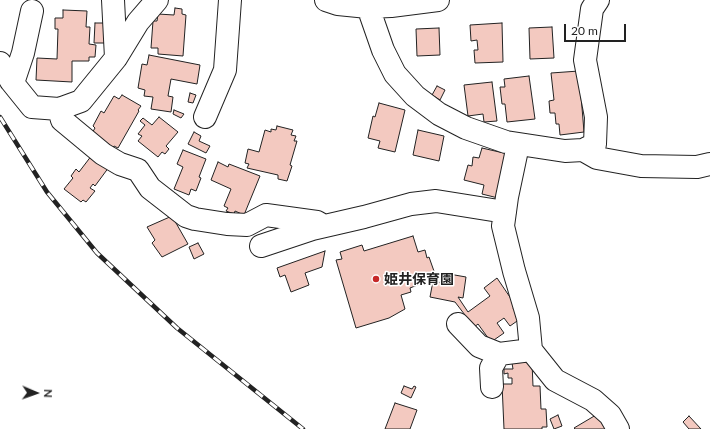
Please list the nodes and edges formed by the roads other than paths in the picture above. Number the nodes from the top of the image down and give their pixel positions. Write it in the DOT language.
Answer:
graph roads {
  1 [pos="113,0"];
  2 [pos="135,0"];
  3 [pos="157,0"];
  4 [pos="230,0"];
  5 [pos="326,0"];
  6 [pos="438,0"];
  7 [pos="598,0"];
  8 [pos="368,7"];
  9 [pos="32,11"];
  10 [pos="138,22"];
  11 [pos="116,58"];
  12 [pos="5,72"];
  13 [pos="59,110"];
  14 [pos="205,117"];
  15 [pos="518,145"];
  16 [pos="583,150"];
  17 [pos="710,164"];
  18 [pos="505,212"];
  19 [pos="324,226"];
  20 [pos="260,246"];
  21 [pos="458,324"];
  22 [pos="531,350"];
  23 [pos="499,354"];
  24 [pos="492,387"];
  25 [pos="618,429"];
  1 -- 11 [label="street"];
  2 -- 10 [label="street"];
  3 -- 10 [label="street"];
  4 -- 14 [label="street"];
  5 -- 8 [label="street"];
  6 -- 8 [label="street"];
  7 -- 16 [label="street"];
  8 -- 15 [label="street"];
  9 -- 12 [label="street"];
  10 -- 11 [label="street"];
  11 -- 13 [label="street"];
  12 -- 13 [label="street"];
  13 -- 19 [label="street"];
  15 -- 16 [label="street"];
  15 -- 18 [label="street"];
  16 -- 17 [label="street"];
  18 -- 19 [label="street"];
  18 -- 22 [label="street"];
  19 -- 20 [label="street"];
  21 -- 23 [label="street"];
  22 -- 23 [label="street"];
  22 -- 25 [label="street"];
  23 -- 24 [label="street"];
}
